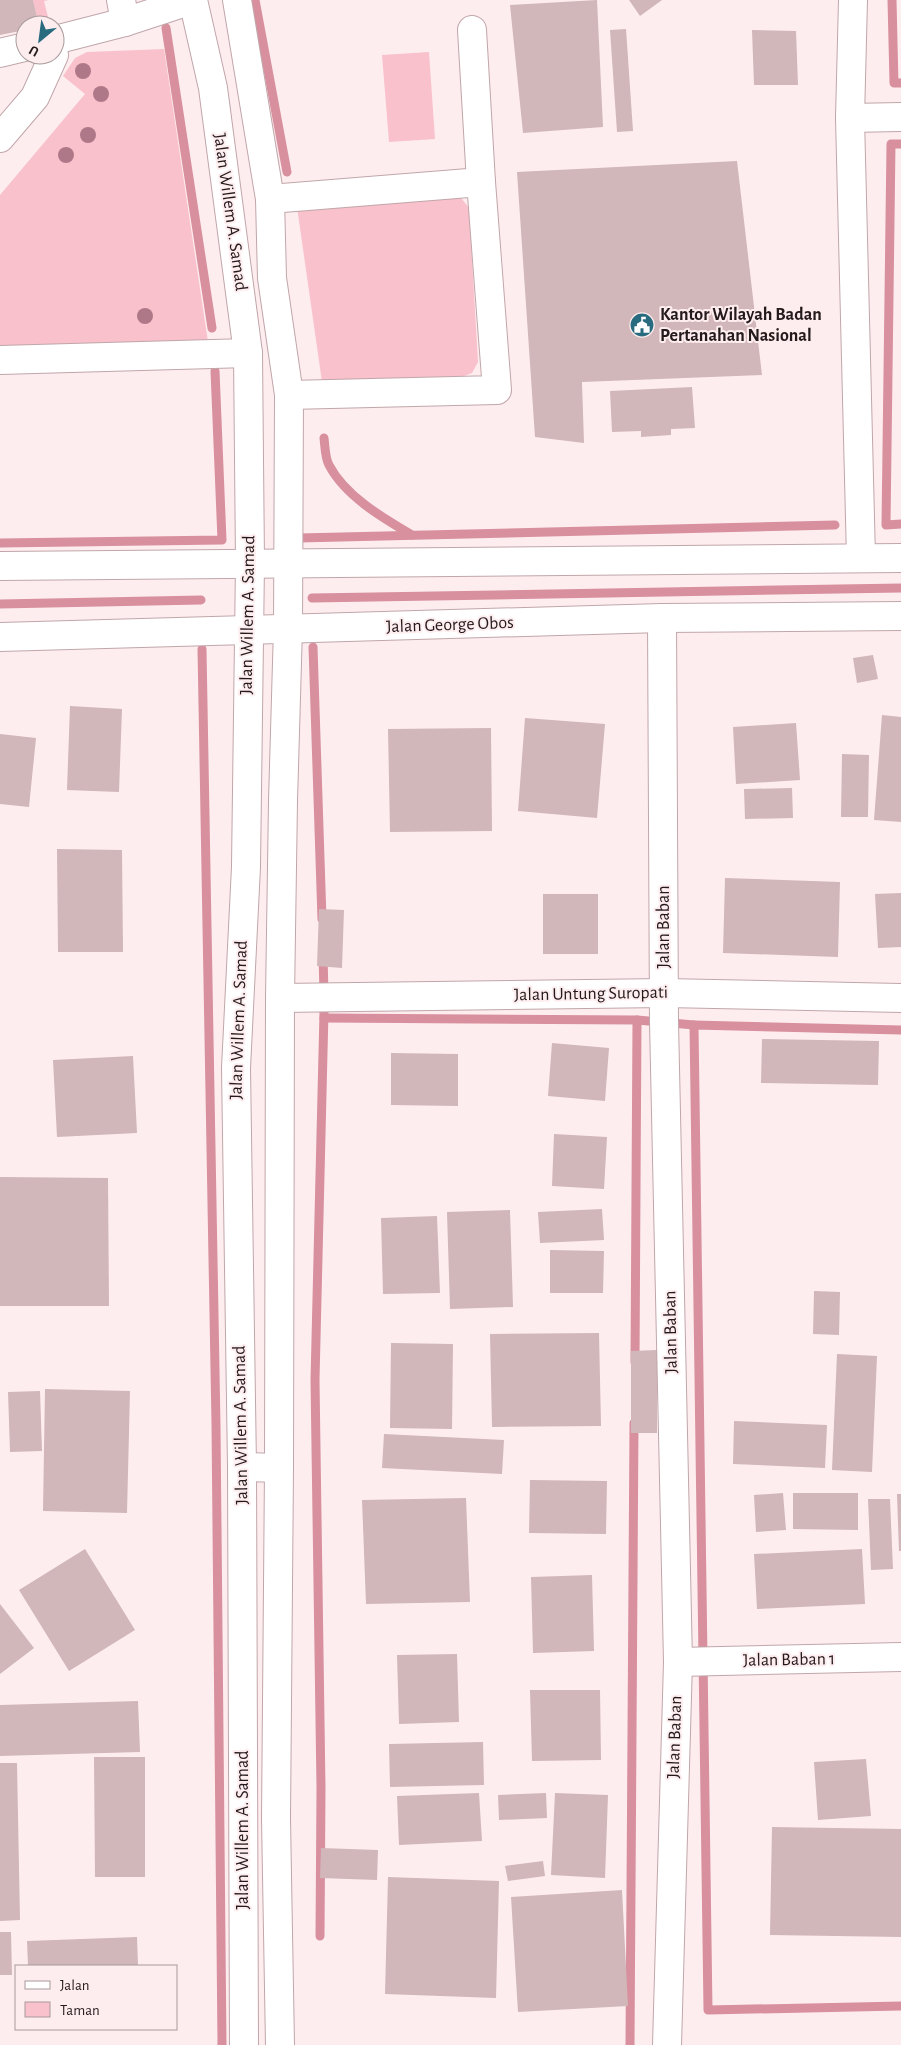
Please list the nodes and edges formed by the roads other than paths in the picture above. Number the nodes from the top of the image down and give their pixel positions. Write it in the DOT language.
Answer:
graph roads {
  1 [pos="193,0"];
  2 [pos="237,0"];
  3 [pos="853,0"];
  4 [pos="123,11"];
  5 [pos="472,30"];
  6 [pos="65,42"];
  7 [pos="15,49"];
  8 [pos="0,53"];
  9 [pos="48,65"];
  10 [pos="901,117"];
  11 [pos="850,118"];
  12 [pos="0,138"];
  13 [pos="481,182"];
  14 [pos="270,199"];
  15 [pos="248,353"];
  16 [pos="0,360"];
  17 [pos="289,395"];
  18 [pos="861,558"];
  19 [pos="901,558"];
  20 [pos="250,563"];
  21 [pos="288,564"];
  22 [pos="0,566"];
  23 [pos="901,616"];
  24 [pos="662,618"];
  25 [pos="288,628"];
  26 [pos="248,631"];
  27 [pos="0,637"];
  28 [pos="664,993"];
  29 [pos="280,998"];
  30 [pos="901,998"];
  31 [pos="242,1467"];
  32 [pos="279,1468"];
  33 [pos="901,1658"];
  34 [pos="678,1662"];
  35 [pos="244,2045"];
  36 [pos="280,2045"];
  37 [pos="667,2045"];
  1 -- 4 [label="main road"];
  1 -- 15 [label="main road, Jalan Willem A. Samad"];
  2 -- 14 [label="main road, Jalan Willem A. Samad"];
  3 -- 11 [label="main road"];
  4 -- 6 [label="main road"];
  5 -- 13 [label="main road"];
  7 -- 8 [label="main road"];
  9 -- 12 [label="main road"];
  10 -- 11 [label="main road"];
  11 -- 18 [label="main road"];
  13 -- 14 [label="main road"];
  13 -- 17 [label="main road"];
  14 -- 17 [label="main road, Jalan Willem A. Samad"];
  15 -- 16 [label="main road"];
  15 -- 20 [label="main road, Jalan Willem A. Samad"];
  17 -- 21 [label="main road, Jalan Willem A. Samad"];
  18 -- 19 [label="main road"];
  18 -- 21 [label="main road"];
  20 -- 21 [label="main road"];
  20 -- 22 [label="main road"];
  20 -- 26 [label="main road, Jalan Willem A. Samad"];
  21 -- 25 [label="main road, Jalan Willem A. Samad"];
  23 -- 24 [label="main road, Jalan George Obos"];
  24 -- 25 [label="main road, Jalan George Obos"];
  24 -- 28 [label="main road, Jalan Baban"];
  25 -- 26 [label="main road, Jalan George Obos"];
  25 -- 29 [label="main road, Jalan Willem A. Samad"];
  26 -- 27 [label="main road, Jalan George Obos"];
  26 -- 31 [label="main road, Jalan Willem A. Samad"];
  28 -- 29 [label="main road, Jalan Untung Suropati"];
  28 -- 30 [label="main road, Jalan Untung Suropati"];
  28 -- 34 [label="main road, Jalan Baban"];
  29 -- 32 [label="main road, Jalan Willem A. Samad"];
  31 -- 32 [label="main road"];
  31 -- 35 [label="main road, Jalan Willem A. Samad"];
  32 -- 36 [label="main road, Jalan Willem A. Samad"];
  33 -- 34 [label="main road, Jalan Baban 1"];
  34 -- 37 [label="main road, Jalan Baban"];
}
